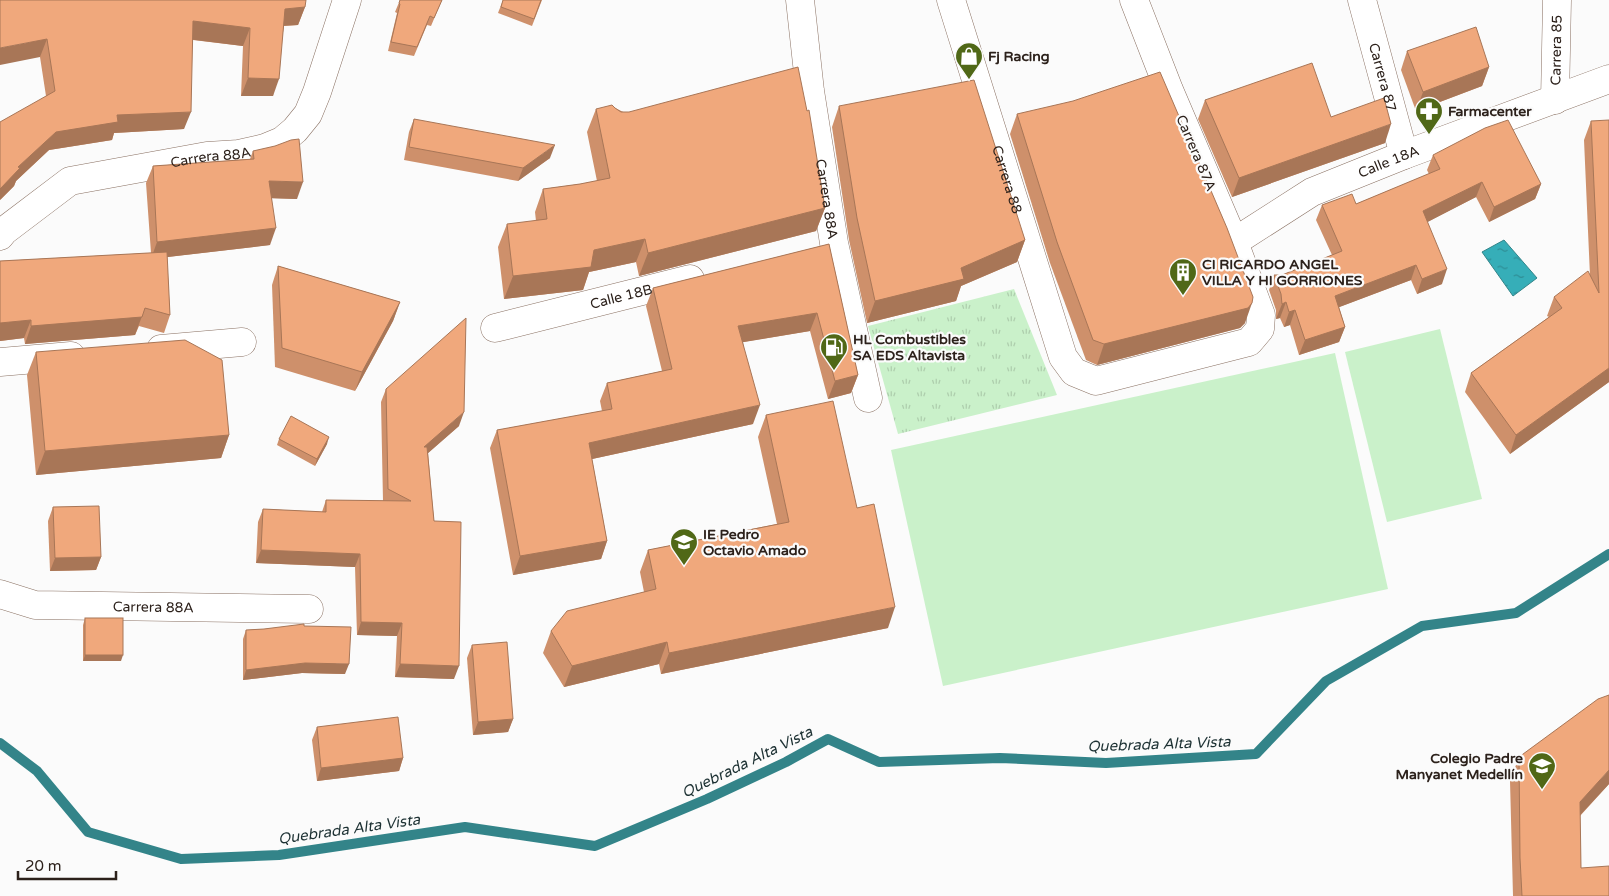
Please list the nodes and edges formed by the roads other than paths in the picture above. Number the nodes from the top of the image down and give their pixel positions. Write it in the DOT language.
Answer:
graph roads {
  1 [pos="347,0"];
  2 [pos="800,0"];
  3 [pos="952,0"];
  4 [pos="1134,0"];
  5 [pos="1362,0"];
  6 [pos="1557,0"];
  7 [pos="1609,79"];
  8 [pos="1554,100"];
  9 [pos="1404,155"];
  10 [pos="0,236"];
  11 [pos="1234,242"];
  12 [pos="718,272"];
  13 [pos="1258,307"];
  14 [pos="495,328"];
  15 [pos="242,342"];
  16 [pos="136,351"];
  17 [pos="97,354"];
  18 [pos="0,362"];
  19 [pos="868,398"];
  20 [pos="0,594"];
  21 [pos="309,610"];
  1 -- 10 [label="street, Carrera 88A"];
  2 -- 19 [label="street, Carrera 88A"];
  3 -- 13 [label="street, Carrera 88"];
  4 -- 11 [label="street, Carrera 87A"];
  5 -- 9 [label="street, Carrera 87"];
  6 -- 8 [label="street, Carrera 85"];
  7 -- 8 [label="street, Calle 18A"];
  8 -- 9 [label="street, Calle 18A"];
  9 -- 11 [label="street, Calle 18A"];
  11 -- 13 [label="street, Carrera 87A"];
  12 -- 14 [label="street, Calle 18B"];
  15 -- 16 [label="street"];
  17 -- 18 [label="street"];
  20 -- 21 [label="street, Carrera 88A"];
}
